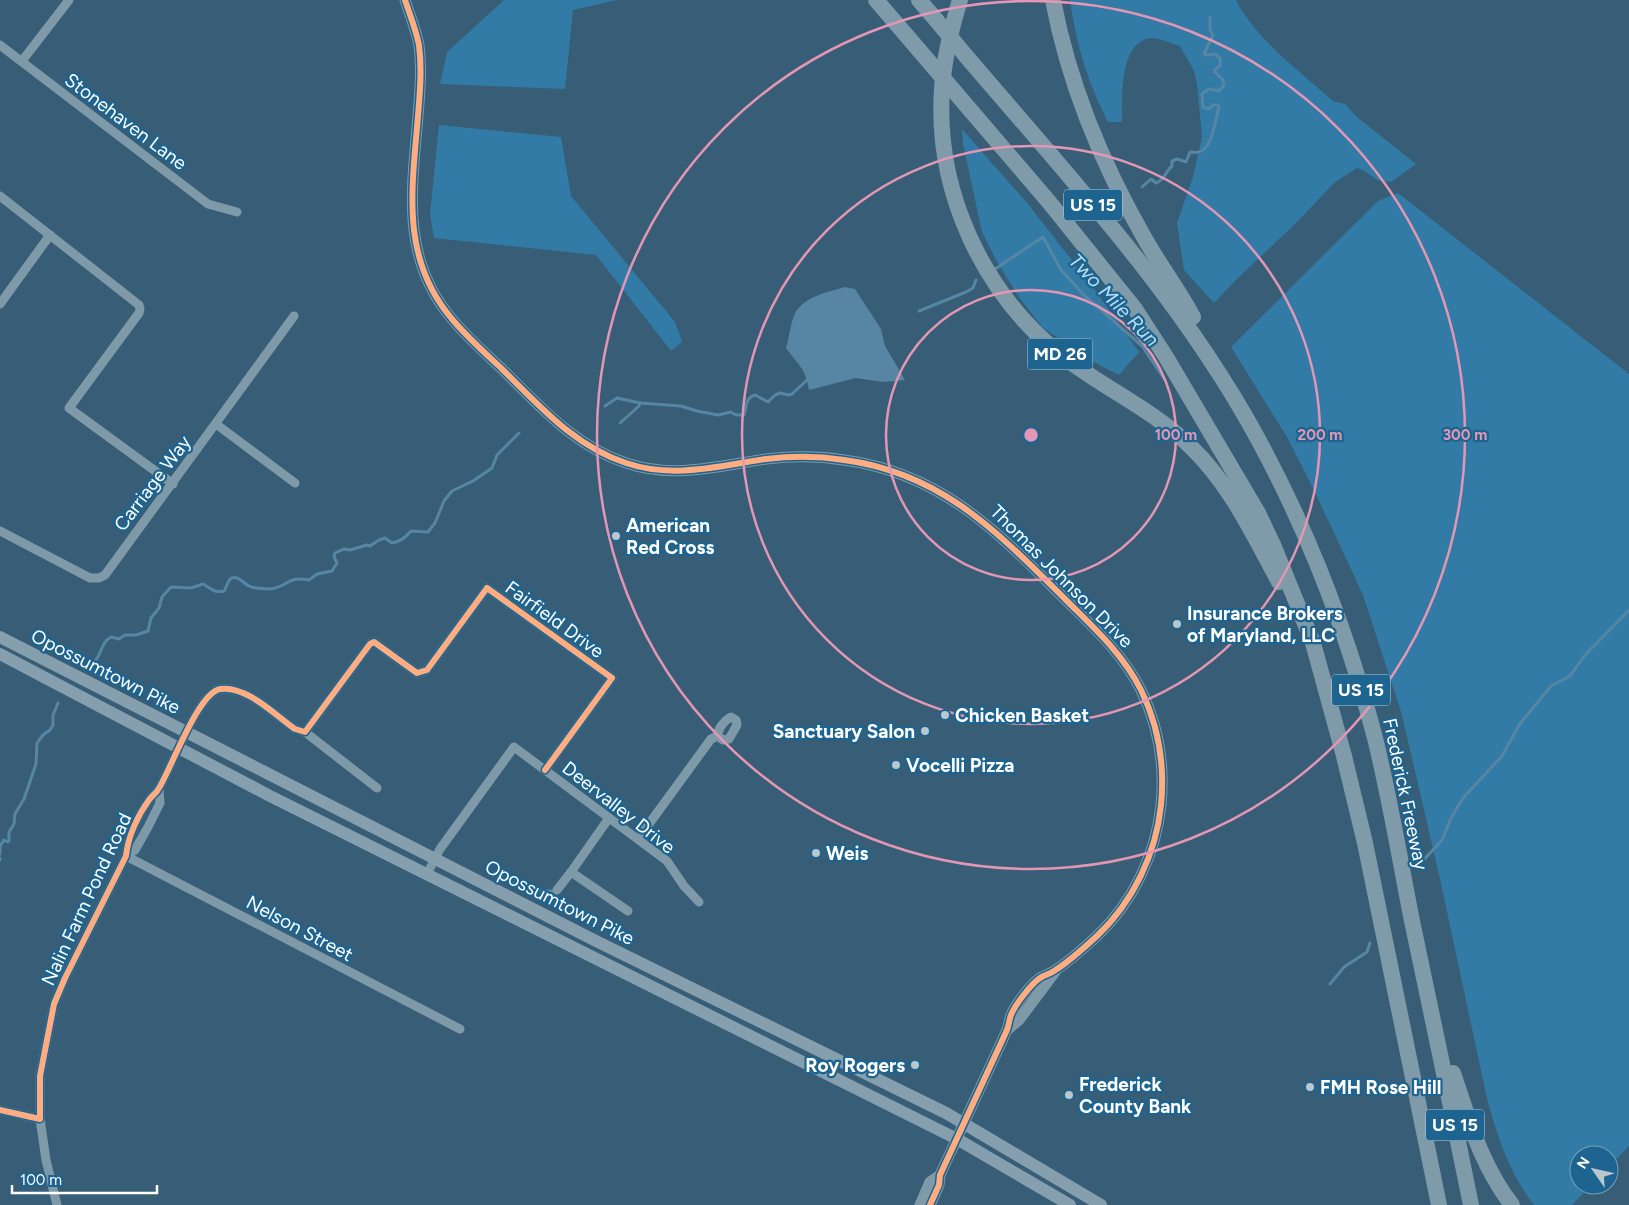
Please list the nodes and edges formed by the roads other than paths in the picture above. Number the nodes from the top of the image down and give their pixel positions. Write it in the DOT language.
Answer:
graph roads {
  1 [pos="69,0"];
  2 [pos="405,0"];
  3 [pos="876,0"];
  4 [pos="919,0"];
  5 [pos="960,0"];
  6 [pos="1053,0"];
  7 [pos="0,45"];
  8 [pos="22,61"];
  9 [pos="0,196"];
  10 [pos="237,212"];
  11 [pos="50,235"];
  12 [pos="0,304"];
  13 [pos="294,316"];
  14 [pos="1211,360"];
  15 [pos="216,424"];
  16 [pos="295,483"];
  17 [pos="173,484"];
  18 [pos="0,532"];
  19 [pos="0,637"];
  20 [pos="1313,643"];
  21 [pos="0,654"];
  22 [pos="305,732"];
  23 [pos="186,733"];
  24 [pos="718,736"];
  25 [pos="178,749"];
  26 [pos="545,770"];
  27 [pos="377,788"];
  28 [pos="159,790"];
  29 [pos="609,818"];
  30 [pos="638,839"];
  31 [pos="126,856"];
  32 [pos="434,860"];
  33 [pos="571,872"];
  34 [pos="427,874"];
  35 [pos="558,890"];
  36 [pos="699,902"];
  37 [pos="628,912"];
  38 [pos="460,1029"];
  39 [pos="1438,1045"];
  40 [pos="0,1110"];
  41 [pos="40,1119"];
  42 [pos="964,1124"];
  43 [pos="957,1139"];
  44 [pos="940,1175"];
  45 [pos="57,1205"];
  46 [pos="920,1205"];
  47 [pos="930,1205"];
  48 [pos="1070,1205"];
  49 [pos="1101,1205"];
  50 [pos="1439,1205"];
  51 [pos="1471,1205"];
  52 [pos="1512,1205"];
  1 -- 8 [label="street"];
  2 -- 42 [label="street, Thomas Johnson Drive"];
  3 -- 20 [label="highway, US 15, bridge"];
  4 -- 14 [label="highway, US 15, bridge"];
  5 -- 20 [label="highway, MD 26"];
  6 -- 14 [label="highway"];
  7 -- 8 [label="street, Stonehaven Lane"];
  8 -- 10 [label="street, Stonehaven Lane"];
  9 -- 11 [label="street"];
  11 -- 12 [label="street"];
  11 -- 17 [label="street"];
  13 -- 15 [label="street, Carriage Way"];
  14 -- 39 [label="highway, Frederick Freeway / US 15"];
  15 -- 16 [label="street"];
  15 -- 17 [label="street, Carriage Way"];
  17 -- 18 [label="street, Carriage Way"];
  19 -- 23 [label="main road, Opossumtown Pike"];
  20 -- 50 [label="highway, US 15"];
  21 -- 25 [label="main road, Opossumtown Pike"];
  22 -- 23 [label="street"];
  22 -- 26 [label="street, Fairfield Drive"];
  22 -- 27 [label="street"];
  23 -- 25 [label="street"];
  23 -- 32 [label="main road, Opossumtown Pike"];
  24 -- 30 [label="street"];
  25 -- 28 [label="street, Nalin Farm Pond Road"];
  25 -- 34 [label="main road, Opossumtown Pike"];
  26 -- 29 [label="street, Deervalley Drive"];
  26 -- 32 [label="street, Deervalley Drive"];
  28 -- 31 [label="street, Nalin Farm Pond Road"];
  28 -- 31 [label="street, Nalin Farm Pond Road"];
  29 -- 30 [label="street, Deervalley Drive"];
  29 -- 33 [label="street"];
  30 -- 36 [label="street, Deervalley Drive"];
  31 -- 38 [label="street, Nelson Street"];
  31 -- 41 [label="street, Nalin Farm Pond Road"];
  32 -- 34 [label="street, Deervalley Drive"];
  32 -- 42 [label="main road, Opossumtown Pike"];
  33 -- 35 [label="street"];
  33 -- 37 [label="street"];
  34 -- 43 [label="main road, Opossumtown Pike"];
  39 -- 51 [label="highway, Frederick Freeway / US 15"];
  39 -- 52 [label="highway"];
  40 -- 41 [label="street"];
  41 -- 45 [label="street, Nalin Farm Pond Road"];
  42 -- 43 [label="street, Thomas Johnson Drive"];
  42 -- 49 [label="main road, Opossumtown Pike"];
  43 -- 44 [label="street, Thomas Johnson Drive"];
  43 -- 48 [label="main road, Opossumtown Pike"];
  44 -- 46 [label="street, Thomas Johnson Drive"];
  44 -- 47 [label="street, Thomas Johnson Drive"];
}
